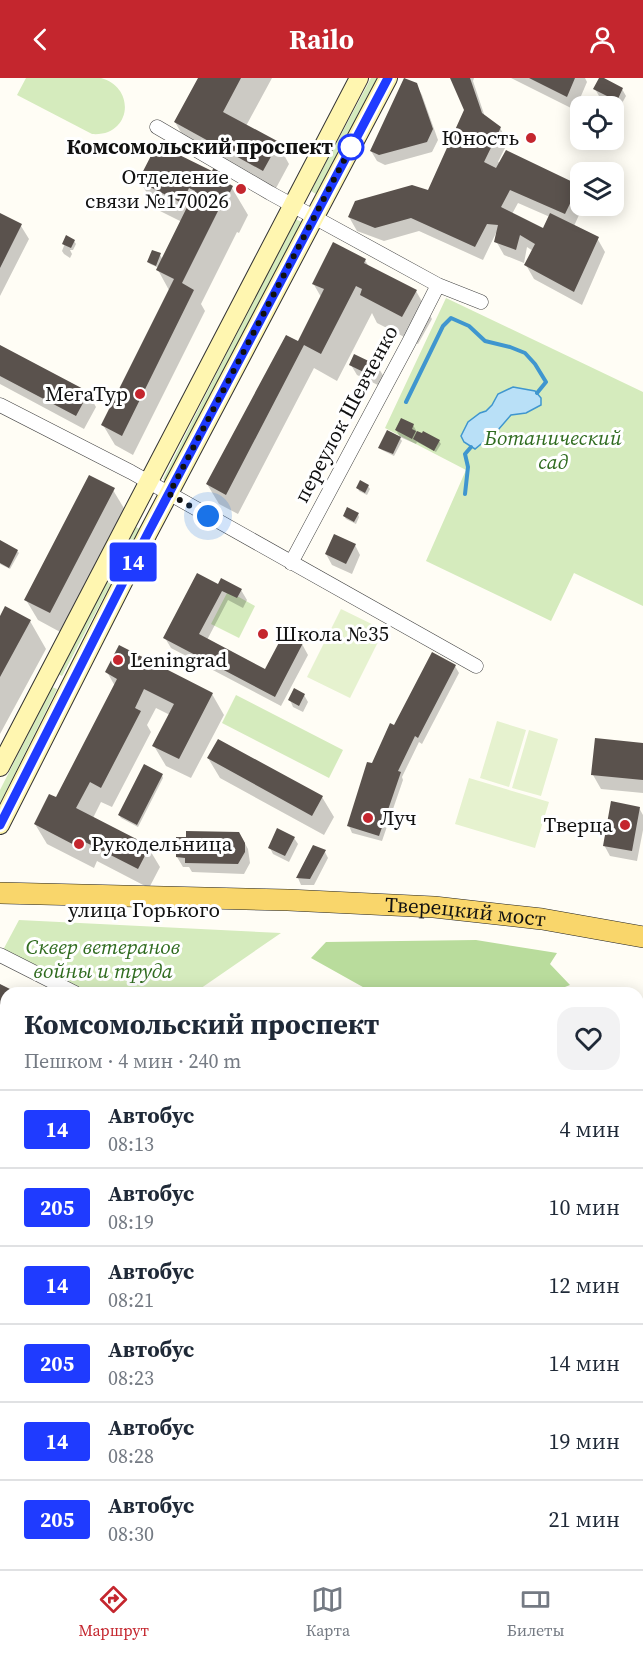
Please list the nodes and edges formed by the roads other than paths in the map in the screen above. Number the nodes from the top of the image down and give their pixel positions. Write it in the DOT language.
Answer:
graph roads {
  1 [pos="359,78"];
  2 [pos="388,78"];
  3 [pos="157,127"];
  4 [pos="292,205"];
  5 [pos="315,217"];
  6 [pos="438,285"];
  7 [pos="482,302"];
  8 [pos="0,405"];
  9 [pos="149,482"];
  10 [pos="169,494"];
  11 [pos="291,563"];
  12 [pos="476,666"];
  13 [pos="47,677"];
  14 [pos="69,688"];
  15 [pos="0,767"];
  16 [pos="0,825"];
  17 [pos="0,893"];
  18 [pos="288,905"];
  19 [pos="0,908"];
  20 [pos="643,937"];
  21 [pos="643,947"];
  22 [pos="0,955"];
  23 [pos="63,987"];
  1 -- 4 [label="street"];
  2 -- 5 [label="street"];
  3 -- 4 [label="street"];
  4 -- 5 [label="street"];
  4 -- 9 [label="street"];
  5 -- 6 [label="street"];
  5 -- 10 [label="street"];
  6 -- 7 [label="street"];
  6 -- 11 [label="street, переулок Шевченко"];
  8 -- 9 [label="street"];
  9 -- 10 [label="street"];
  9 -- 13 [label="street"];
  10 -- 11 [label="street"];
  10 -- 14 [label="street"];
  11 -- 12 [label="street"];
  13 -- 14 [label="street"];
  13 -- 15 [label="street"];
  14 -- 16 [label="street"];
  17 -- 18 [label="main road, улица Горького"];
  18 -- 19 [label="main road, улица Горького"];
  18 -- 20 [label="main road, Тверецкий мост"];
  18 -- 21 [label="main road, Тверецкий мост"];
  22 -- 23 [label="street"];
}
